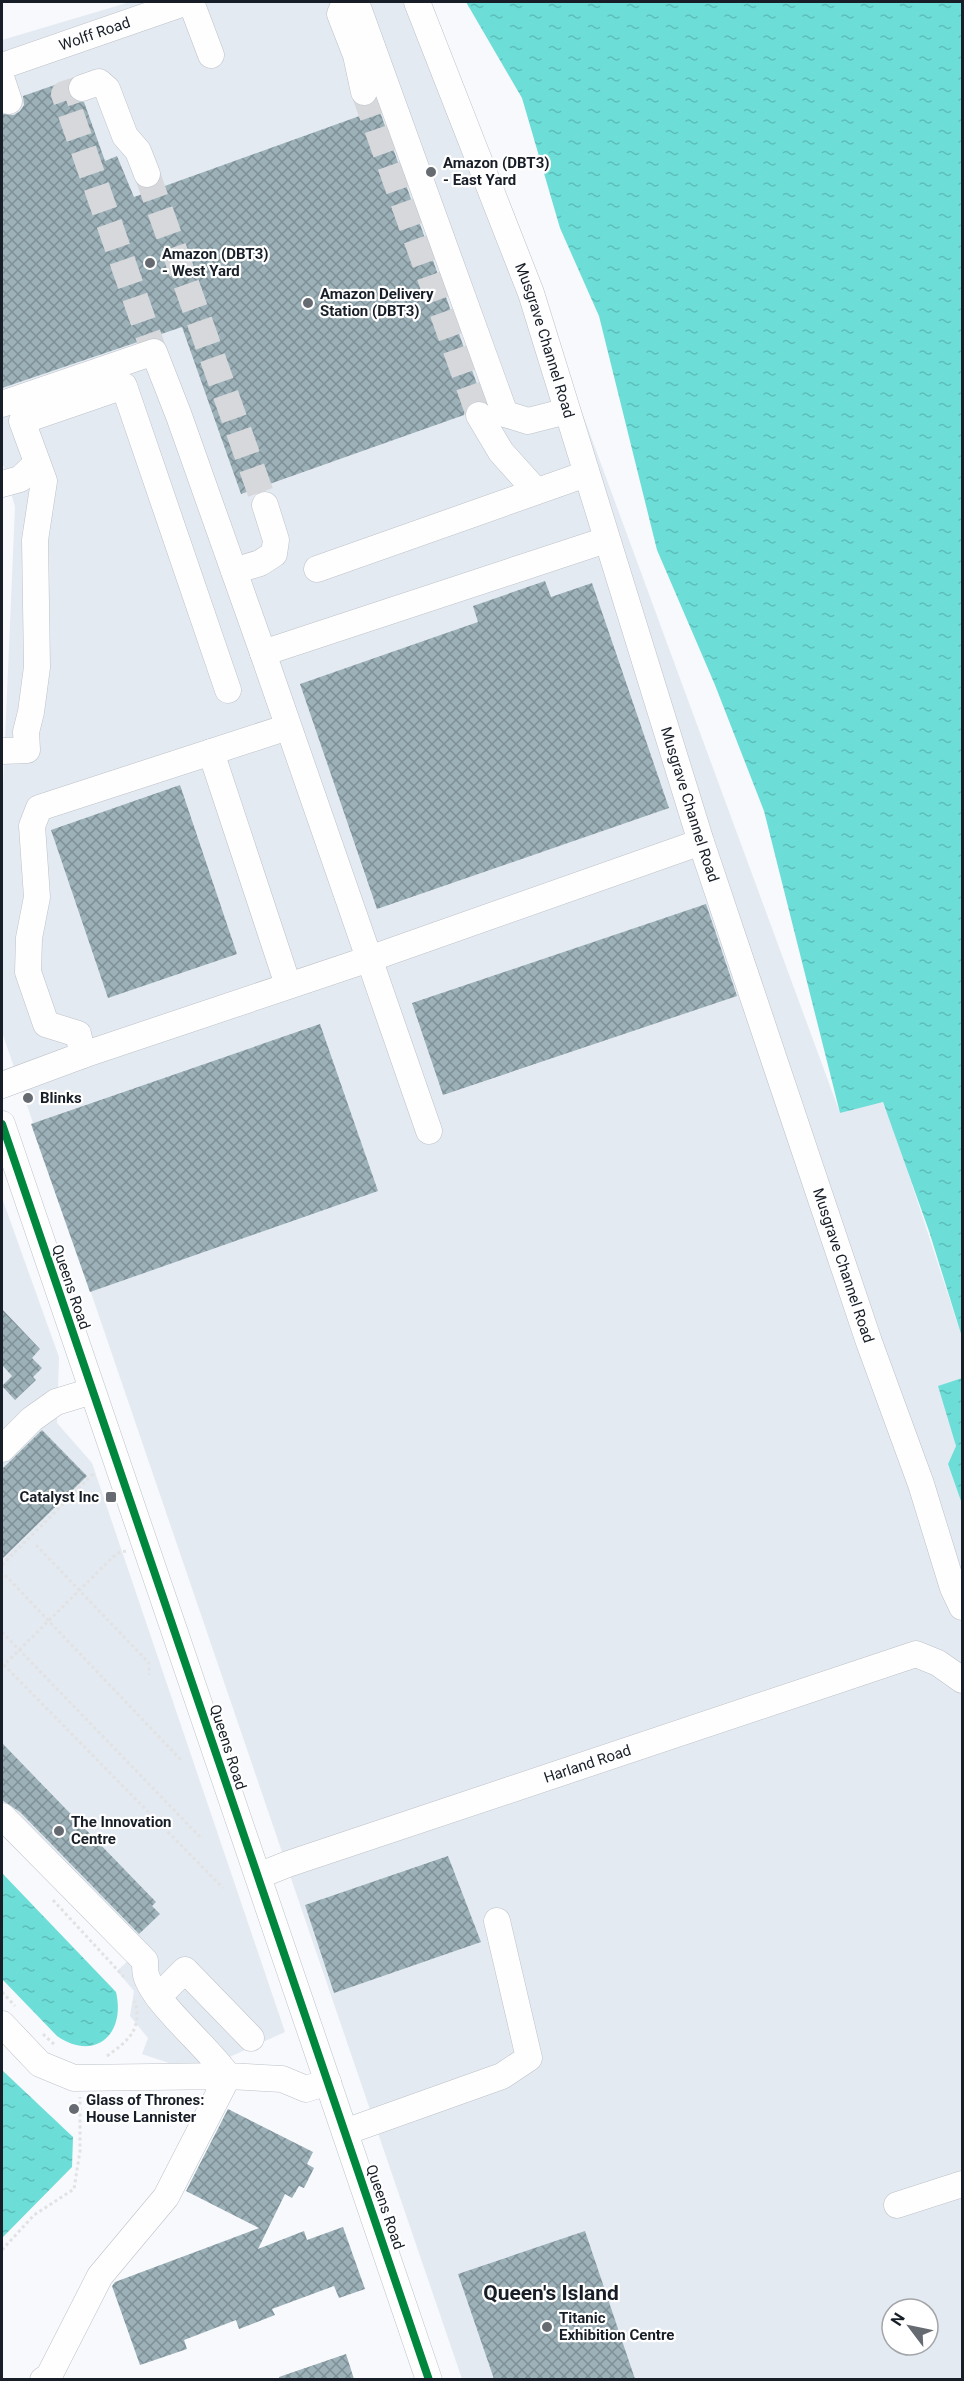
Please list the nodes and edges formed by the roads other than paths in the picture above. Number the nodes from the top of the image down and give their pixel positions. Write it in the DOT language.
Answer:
graph roads {
  1 [pos="187,2"];
  2 [pos="191,2"];
  3 [pos="345,2"];
  4 [pos="356,2"];
  5 [pos="417,2"];
  6 [pos="211,55"];
  7 [pos="2,66"];
  8 [pos="82,88"];
  9 [pos="364,92"];
  10 [pos="147,174"];
  11 [pos="2,404"];
  12 [pos="567,411"];
  13 [pos="479,415"];
  14 [pos="34,466"];
  15 [pos="2,471"];
  16 [pos="586,474"];
  17 [pos="2,484"];
  18 [pos="536,491"];
  19 [pos="265,505"];
  20 [pos="606,540"];
  21 [pos="317,568"];
  22 [pos="234,571"];
  23 [pos="263,653"];
  24 [pos="228,690"];
  25 [pos="288,727"];
  26 [pos="18,741"];
  27 [pos="2,751"];
  28 [pos="211,752"];
  29 [pos="701,842"];
  30 [pos="369,959"];
  31 [pos="288,985"];
  32 [pos="83,1055"];
  33 [pos="2,1085"];
  34 [pos="2,1124"];
  35 [pos="429,1131"];
  36 [pos="92,1391"];
  37 [pos="2,1449"];
  38 [pos="963,1607"];
  39 [pos="963,1680"];
  40 [pos="2,1816"];
  41 [pos="258,1876"];
  42 [pos="497,1921"];
  43 [pos="158,1997"];
  44 [pos="9,2015"];
  45 [pos="251,2038"];
  46 [pos="228,2076"];
  47 [pos="328,2082"];
  48 [pos="345,2132"];
  49 [pos="963,2184"];
  50 [pos="897,2205"];
  51 [pos="43,2379"];
  52 [pos="429,2379"];
  1 -- 7 [label="street, Wolff Road"];
  2 -- 6 [label="street"];
  3 -- 9 [label="street"];
  4 -- 12 [label="street"];
  5 -- 12 [label="street, Musgrave Channel Road"];
  8 -- 10 [label="street"];
  11 -- 22 [label="street"];
  12 -- 16 [label="street, Musgrave Channel Road"];
  13 -- 18 [label="street"];
  14 -- 15 [label="street"];
  14 -- 17 [label="street"];
  14 -- 24 [label="street"];
  14 -- 26 [label="street"];
  16 -- 18 [label="street"];
  16 -- 20 [label="street, Musgrave Channel Road"];
  18 -- 21 [label="street"];
  19 -- 22 [label="street"];
  20 -- 23 [label="street"];
  20 -- 29 [label="street, Musgrave Channel Road"];
  22 -- 23 [label="street"];
  23 -- 25 [label="street"];
  25 -- 28 [label="street"];
  25 -- 30 [label="street"];
  26 -- 27 [label="street"];
  28 -- 31 [label="street"];
  28 -- 32 [label="street"];
  29 -- 30 [label="street"];
  29 -- 38 [label="street, Musgrave Channel Road"];
  30 -- 31 [label="street"];
  30 -- 35 [label="street"];
  31 -- 32 [label="street"];
  32 -- 33 [label="street"];
  34 -- 36 [label="street, Queens Road"];
  36 -- 37 [label="street"];
  36 -- 41 [label="street, Queens Road"];
  39 -- 41 [label="street, Harland Road"];
  40 -- 43 [label="street"];
  41 -- 47 [label="street, Queens Road"];
  42 -- 48 [label="street"];
  43 -- 45 [label="street"];
  43 -- 46 [label="street"];
  44 -- 46 [label="street"];
  46 -- 47 [label="street"];
  46 -- 51 [label="street"];
  47 -- 48 [label="street, Queens Road"];
  48 -- 52 [label="street, Queens Road"];
  49 -- 50 [label="street"];
}
